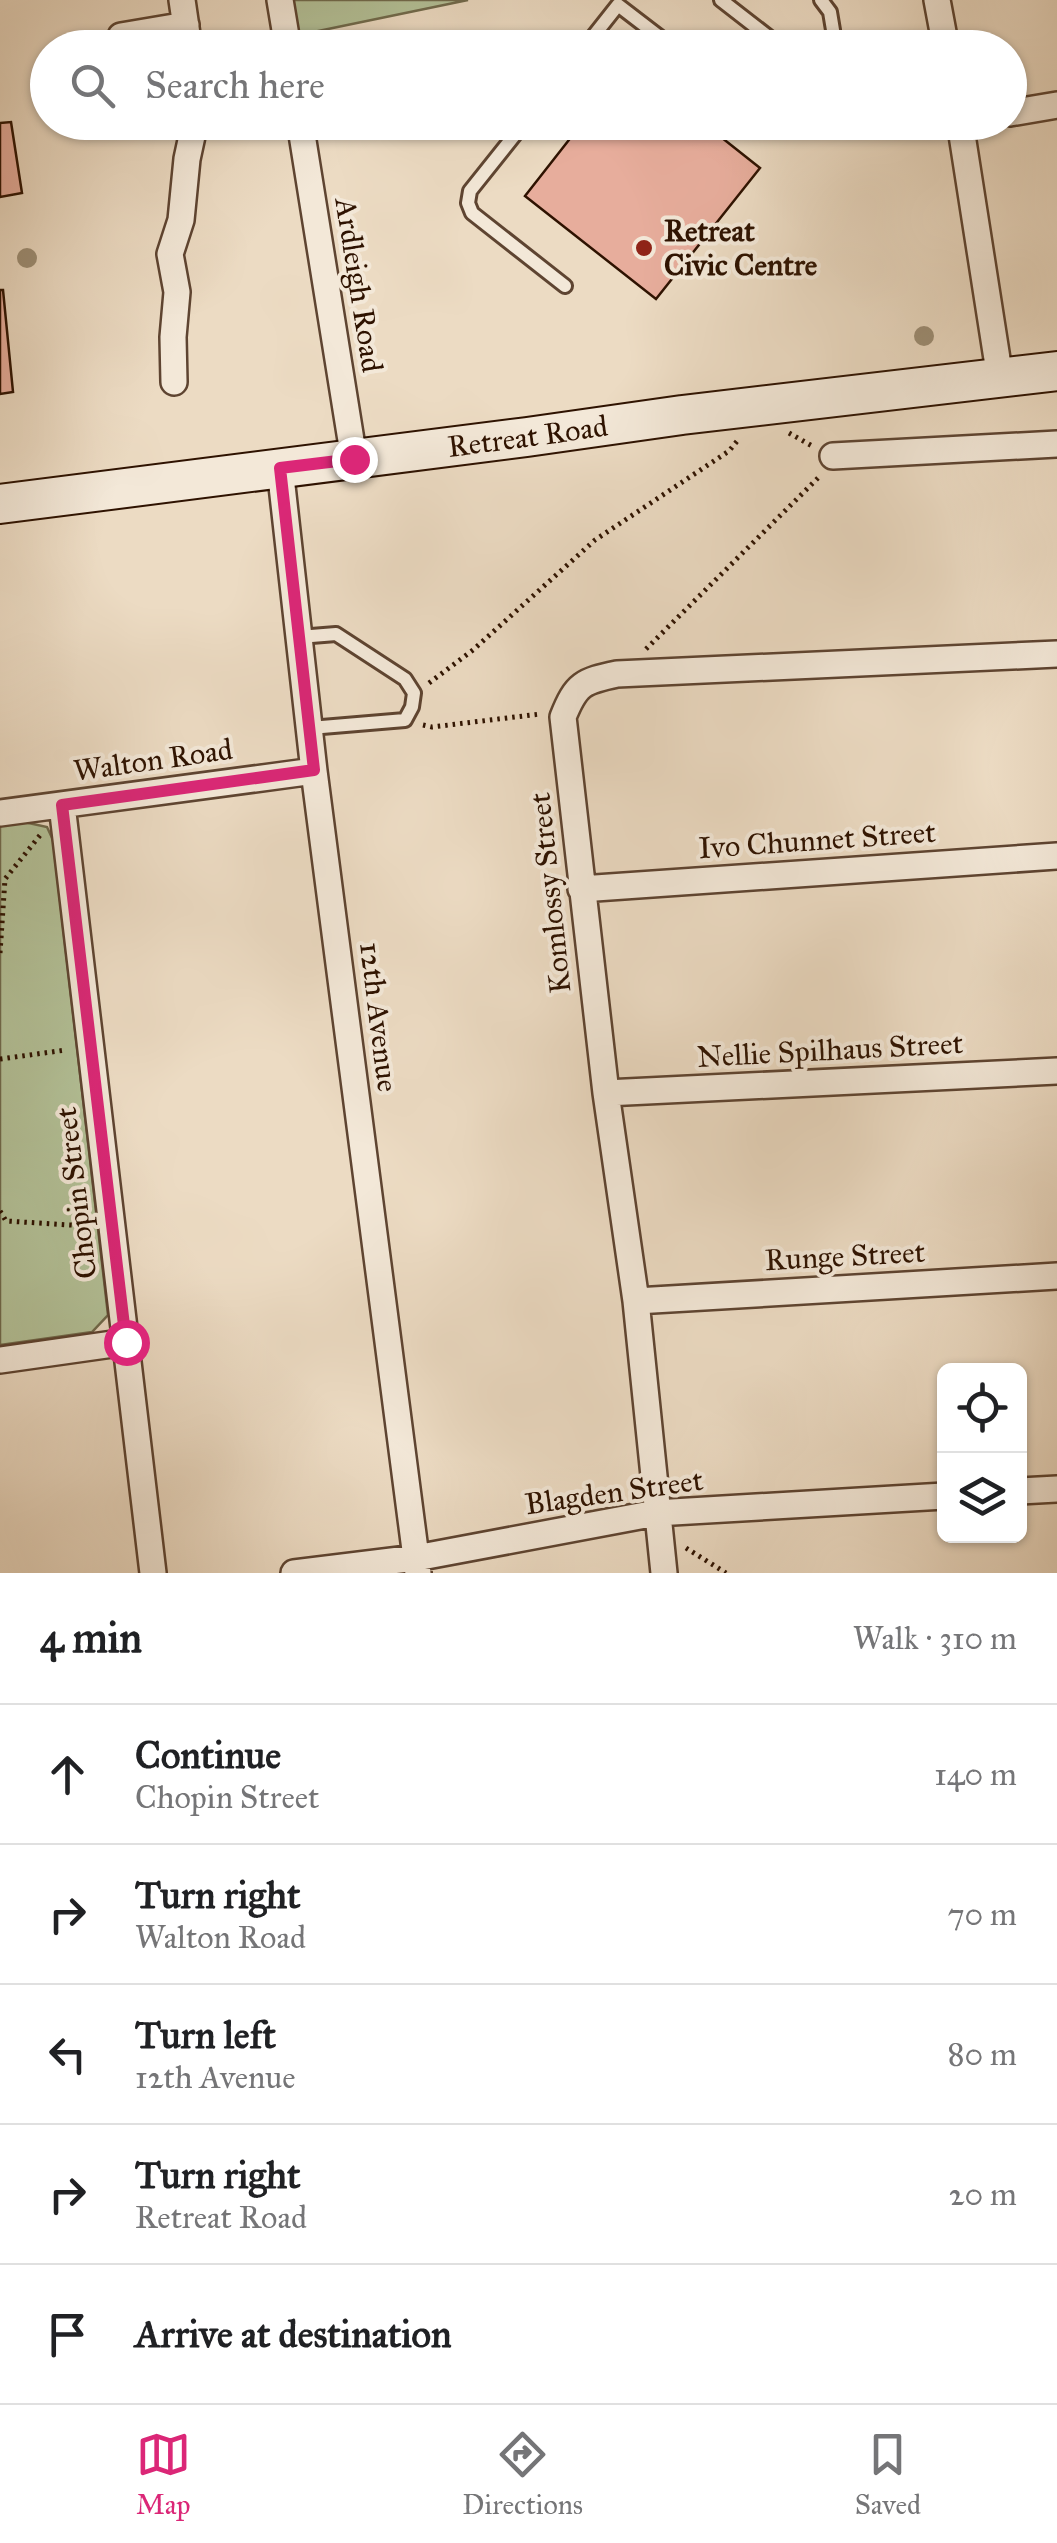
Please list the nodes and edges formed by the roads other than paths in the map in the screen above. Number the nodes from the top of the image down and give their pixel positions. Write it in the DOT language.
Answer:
graph roads {
  1 [pos="280,0"];
  2 [pos="721,0"];
  3 [pos="821,0"];
  4 [pos="937,0"];
  5 [pos="620,2"];
  6 [pos="186,24"];
  7 [pos="154,30"];
  8 [pos="285,30"];
  9 [pos="598,30"];
  10 [pos="653,30"];
  11 [pos="759,30"];
  12 [pos="833,30"];
  13 [pos="943,30"];
  14 [pos="1057,104"];
  15 [pos="1027,110"];
  16 [pos="192,140"];
  17 [pos="303,140"];
  18 [pos="510,140"];
  19 [pos="963,140"];
  20 [pos="565,286"];
  21 [pos="1057,371"];
  22 [pos="1000,378"];
  23 [pos="174,382"];
  24 [pos="1057,444"];
  25 [pos="833,456"];
  26 [pos="354,459"];
  27 [pos="280,468"];
  28 [pos="0,504"];
  29 [pos="298,636"];
  30 [pos="1057,654"];
  31 [pos="310,728"];
  32 [pos="314,770"];
  33 [pos="62,805"];
  34 [pos="0,813"];
  35 [pos="1057,856"];
  36 [pos="581,889"];
  37 [pos="1057,1071"];
  38 [pos="606,1093"];
  39 [pos="1057,1276"];
  40 [pos="636,1301"];
  41 [pos="126,1342"];
  42 [pos="0,1360"];
  43 [pos="1057,1489"];
  44 [pos="1027,1491"];
  45 [pos="937,1496"];
  46 [pos="656,1513"];
  47 [pos="663,1562"];
  48 [pos="417,1566"];
  49 [pos="154,1573"];
  50 [pos="294,1573"];
  1 -- 8 [label="street"];
  2 -- 11 [label="lane"];
  3 -- 12 [label="lane"];
  4 -- 13 [label="street"];
  5 -- 9 [label="lane"];
  5 -- 10 [label="lane"];
  6 -- 7 [label="street"];
  14 -- 15 [label="street"];
  16 -- 23 [label="street"];
  17 -- 26 [label="street, Ardleigh Road"];
  18 -- 20 [label="lane"];
  19 -- 22 [label="street"];
  21 -- 22 [label="main road, Retreat Road"];
  22 -- 26 [label="main road, Retreat Road"];
  24 -- 25 [label="street"];
  26 -- 27 [label="main road, Retreat Road"];
  27 -- 28 [label="main road, Retreat Road"];
  27 -- 29 [label="street, 12th Avenue"];
  29 -- 31 [label="street, 12th Avenue"];
  29 -- 31 [label="lane"];
  30 -- 36 [label="street, Komlossy Street"];
  31 -- 32 [label="street, 12th Avenue"];
  32 -- 33 [label="street, Walton Road"];
  32 -- 48 [label="street, 12th Avenue"];
  33 -- 34 [label="street, Walton Road"];
  33 -- 41 [label="street, Chopin Street"];
  35 -- 36 [label="street, Ivo Chunnet Street"];
  36 -- 38 [label="street, Komlossy Street"];
  37 -- 38 [label="street, Nellie Spilhaus Street"];
  38 -- 40 [label="street, Komlossy Street"];
  39 -- 40 [label="street, Runge Street"];
  40 -- 46 [label="street, Komlossy Street"];
  41 -- 42 [label="street"];
  41 -- 49 [label="street, Chopin Street"];
  43 -- 44 [label="street"];
  45 -- 46 [label="street, Blagden Street"];
  46 -- 47 [label="street, Komlossy Street"];
  46 -- 48 [label="street, Blagden Street"];
  48 -- 50 [label="street, Blagden Street"];
}
